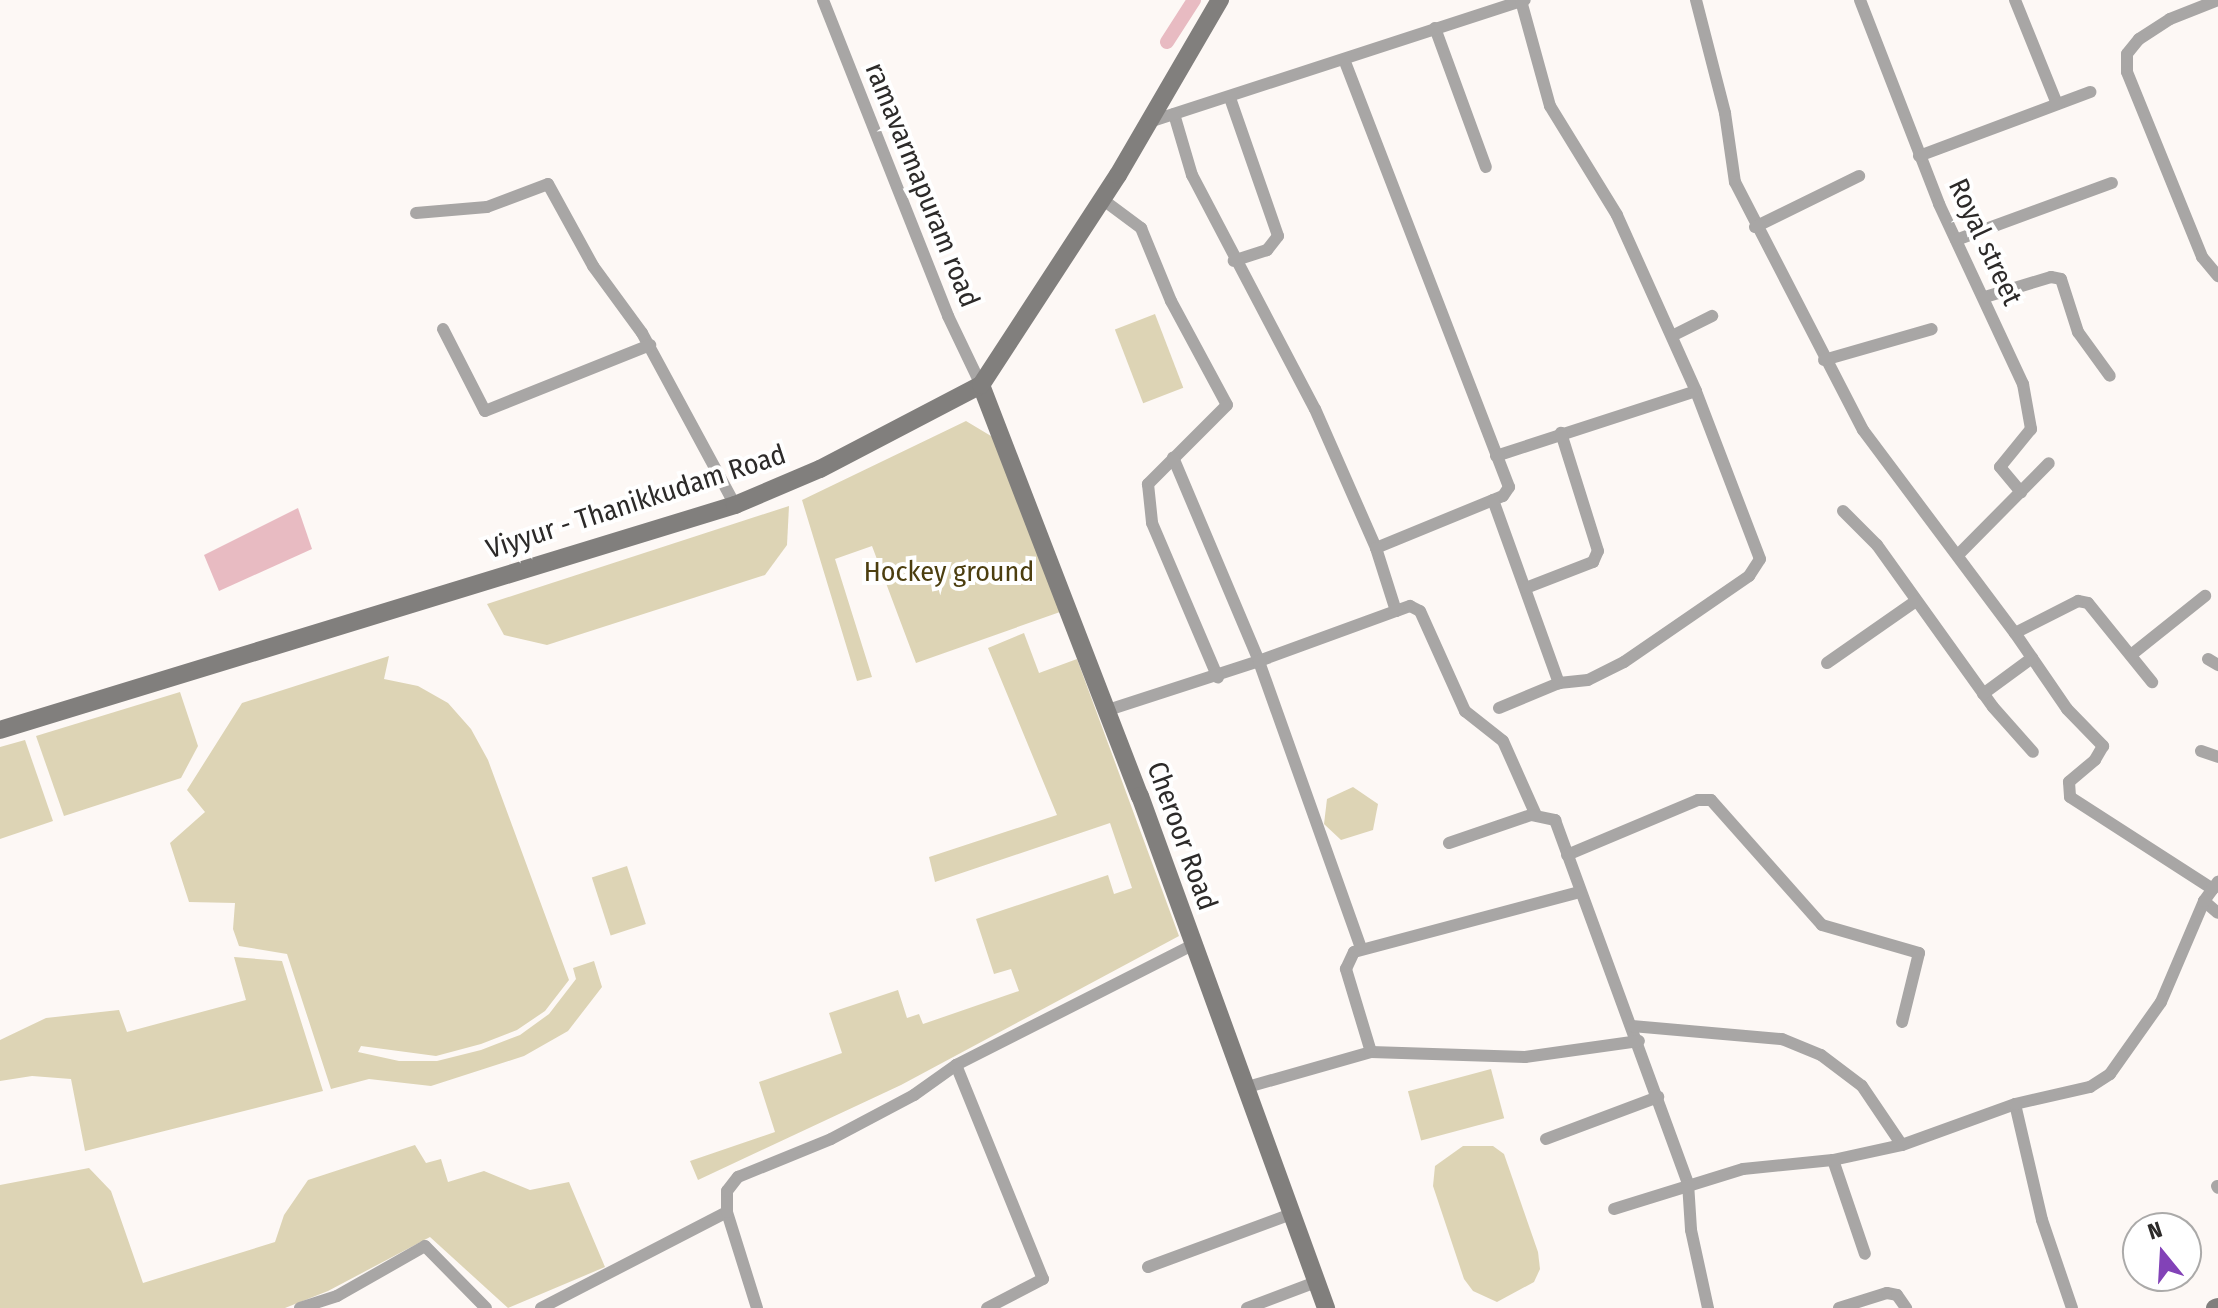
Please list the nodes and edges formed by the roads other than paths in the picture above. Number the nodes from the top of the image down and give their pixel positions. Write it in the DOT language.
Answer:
graph roads {
  1 [pos="823,0"];
  2 [pos="1220,0"];
  3 [pos="1523,0"];
  4 [pos="1696,0"];
  5 [pos="1860,0"];
  6 [pos="2015,0"];
  7 [pos="2217,2"];
  8 [pos="1435,28"];
  9 [pos="1344,60"];
  10 [pos="2090,92"];
  11 [pos="1230,98"];
  12 [pos="2057,104"];
  13 [pos="1174,114"];
  14 [pos="1149,122"];
  15 [pos="1919,156"];
  16 [pos="1486,167"];
  17 [pos="1859,176"];
  18 [pos="2112,183"];
  19 [pos="1102,199"];
  20 [pos="416,213"];
  21 [pos="1755,227"];
  22 [pos="1956,240"];
  23 [pos="1234,261"];
  24 [pos="2217,272"];
  25 [pos="1985,297"];
  26 [pos="1712,316"];
  27 [pos="443,329"];
  28 [pos="1932,329"];
  29 [pos="1672,336"];
  30 [pos="650,345"];
  31 [pos="1824,360"];
  32 [pos="2110,376"];
  33 [pos="981,385"];
  34 [pos="1696,391"];
  35 [pos="1561,433"];
  36 [pos="1496,456"];
  37 [pos="1173,457"];
  38 [pos="2049,463"];
  39 [pos="2021,492"];
  40 [pos="1493,500"];
  41 [pos="735,505"];
  42 [pos="1843,511"];
  43 [pos="1376,548"];
  44 [pos="1958,555"];
  45 [pos="1526,588"];
  46 [pos="2205,596"];
  47 [pos="1916,601"];
  48 [pos="1396,611"];
  49 [pos="2015,633"];
  50 [pos="2131,655"];
  51 [pos="2032,658"];
  52 [pos="1259,661"];
  53 [pos="1827,663"];
  54 [pos="1218,678"];
  55 [pos="2152,682"];
  56 [pos="1559,683"];
  57 [pos="1983,694"];
  58 [pos="1499,708"];
  59 [pos="1105,711"];
  60 [pos="0,730"];
  61 [pos="2201,751"];
  62 [pos="2033,752"];
  63 [pos="2218,757"];
  64 [pos="1536,815"];
  65 [pos="1449,843"];
  66 [pos="1567,855"];
  67 [pos="2216,886"];
  68 [pos="1579,892"];
  69 [pos="2204,901"];
  70 [pos="2218,913"];
  71 [pos="1191,946"];
  72 [pos="1361,948"];
  73 [pos="1902,1022"];
  74 [pos="1632,1026"];
  75 [pos="1639,1041"];
  76 [pos="1371,1052"];
  77 [pos="956,1065"];
  78 [pos="1244,1088"];
  79 [pos="1658,1097"];
  80 [pos="2015,1104"];
  81 [pos="1546,1139"];
  82 [pos="1902,1145"];
  83 [pos="1833,1160"];
  84 [pos="1688,1183"];
  85 [pos="1614,1209"];
  86 [pos="727,1212"];
  87 [pos="1291,1214"];
  88 [pos="1865,1254"];
  89 [pos="1148,1267"];
  90 [pos="1316,1282"];
  91 [pos="300,1308"];
  92 [pos="486,1308"];
  93 [pos="541,1308"];
  94 [pos="757,1308"];
  95 [pos="987,1308"];
  96 [pos="1247,1308"];
  97 [pos="1326,1308"];
  98 [pos="1708,1308"];
  99 [pos="1839,1308"];
  100 [pos="1906,1308"];
  101 [pos="2072,1308"];
  1 -- 33 [label="street, ramavarmapuram road"];
  2 -- 14 [label="main road, Viyyur - Thanikkudam Road"];
  3 -- 8 [label="street"];
  3 -- 29 [label="street"];
  4 -- 21 [label="street"];
  5 -- 15 [label="street, Royal street"];
  6 -- 12 [label="street"];
  7 -- 24 [label="street"];
  8 -- 9 [label="street"];
  8 -- 16 [label="street"];
  9 -- 11 [label="street"];
  9 -- 36 [label="street"];
  10 -- 12 [label="street"];
  11 -- 13 [label="street"];
  11 -- 23 [label="street"];
  12 -- 15 [label="street"];
  13 -- 14 [label="street"];
  13 -- 23 [label="street"];
  14 -- 19 [label="main road, Viyyur - Thanikkudam Road"];
  15 -- 22 [label="street, Royal street"];
  17 -- 21 [label="street"];
  18 -- 22 [label="street"];
  19 -- 33 [label="main road, Viyyur - Thanikkudam Road"];
  19 -- 37 [label="street"];
  20 -- 30 [label="street"];
  21 -- 31 [label="street"];
  22 -- 25 [label="street, Royal street"];
  23 -- 43 [label="street"];
  25 -- 32 [label="street"];
  25 -- 39 [label="street, Royal street"];
  26 -- 29 [label="street"];
  27 -- 30 [label="street"];
  28 -- 31 [label="street"];
  29 -- 34 [label="street"];
  30 -- 41 [label="street"];
  31 -- 44 [label="street"];
  33 -- 41 [label="main road, Viyyur - Thanikkudam Road"];
  33 -- 59 [label="main road, Cheroor Road"];
  34 -- 35 [label="street"];
  34 -- 56 [label="street"];
  35 -- 36 [label="street"];
  35 -- 45 [label="street"];
  36 -- 40 [label="street"];
  37 -- 52 [label="street"];
  37 -- 54 [label="street"];
  38 -- 39 [label="street"];
  39 -- 44 [label="street"];
  40 -- 43 [label="street"];
  40 -- 45 [label="street"];
  41 -- 60 [label="main road, Viyyur - Thanikkudam Road"];
  42 -- 47 [label="street"];
  43 -- 48 [label="street"];
  44 -- 49 [label="street"];
  45 -- 56 [label="street"];
  46 -- 50 [label="street"];
  47 -- 53 [label="street"];
  47 -- 57 [label="street"];
  48 -- 52 [label="street"];
  48 -- 64 [label="street"];
  49 -- 50 [label="street"];
  49 -- 51 [label="street"];
  50 -- 55 [label="street"];
  51 -- 57 [label="street"];
  51 -- 67 [label="street"];
  52 -- 54 [label="street"];
  52 -- 72 [label="street"];
  54 -- 59 [label="street"];
  56 -- 58 [label="street"];
  57 -- 62 [label="street"];
  59 -- 71 [label="main road, Cheroor Road"];
  61 -- 63 [label="street"];
  64 -- 65 [label="street"];
  64 -- 66 [label="street"];
  66 -- 68 [label="street"];
  66 -- 73 [label="street"];
  67 -- 69 [label="street"];
  68 -- 72 [label="street"];
  68 -- 74 [label="street"];
  69 -- 70 [label="street"];
  69 -- 80 [label="street"];
  71 -- 77 [label="street"];
  71 -- 78 [label="main road, Cheroor Road"];
  72 -- 76 [label="street"];
  74 -- 75 [label="street"];
  74 -- 82 [label="street"];
  75 -- 76 [label="street"];
  75 -- 79 [label="street"];
  76 -- 78 [label="street"];
  77 -- 86 [label="street"];
  77 -- 95 [label="street"];
  78 -- 87 [label="main road, Cheroor Road"];
  79 -- 81 [label="street"];
  79 -- 84 [label="street"];
  80 -- 82 [label="street"];
  80 -- 101 [label="street"];
  82 -- 83 [label="street"];
  83 -- 84 [label="street"];
  83 -- 88 [label="street"];
  84 -- 85 [label="street"];
  84 -- 98 [label="street"];
  86 -- 93 [label="street"];
  86 -- 94 [label="street"];
  87 -- 89 [label="street"];
  87 -- 90 [label="main road, Cheroor Road"];
  90 -- 96 [label="street"];
  90 -- 97 [label="main road, Cheroor Road"];
  91 -- 92 [label="street"];
  99 -- 100 [label="street"];
}
